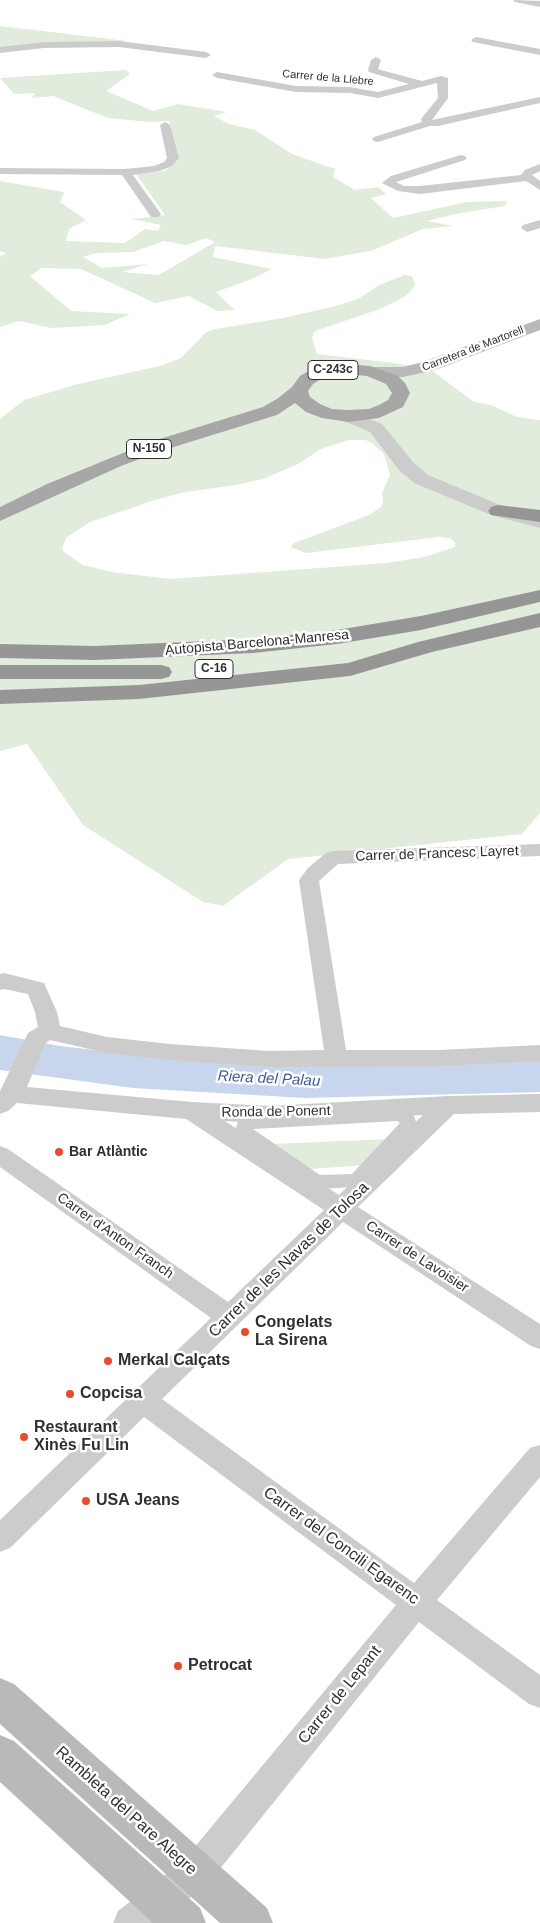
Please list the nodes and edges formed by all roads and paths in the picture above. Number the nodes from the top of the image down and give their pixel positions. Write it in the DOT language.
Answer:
graph roads {
  1 [pos="518,0"];
  2 [pos="540,4"];
  3 [pos="476,40"];
  4 [pos="0,50"];
  5 [pos="540,52"];
  6 [pos="206,55"];
  7 [pos="376,60"];
  8 [pos="218,75"];
  9 [pos="421,83"];
  10 [pos="540,100"];
  11 [pos="429,123"];
  12 [pos="165,125"];
  13 [pos="378,139"];
  14 [pos="461,158"];
  15 [pos="540,167"];
  16 [pos="0,171"];
  17 [pos="125,172"];
  18 [pos="526,178"];
  19 [pos="540,187"];
  20 [pos="154,214"];
  21 [pos="540,224"];
  22 [pos="527,228"];
  23 [pos="540,316"];
  24 [pos="540,324"];
  25 [pos="520,331"];
  26 [pos="540,331"];
  27 [pos="376,372"];
  28 [pos="299,391"];
  29 [pos="397,402"];
  30 [pos="325,412"];
  31 [pos="348,416"];
  32 [pos="406,466"];
  33 [pos="498,511"];
  34 [pos="0,515"];
  35 [pos="540,516"];
  36 [pos="540,522"];
  37 [pos="0,524"];
  38 [pos="540,596"];
  39 [pos="540,620"];
  40 [pos="426,647"];
  41 [pos="0,651"];
  42 [pos="0,672"];
  43 [pos="0,697"];
  44 [pos="540,850"];
  45 [pos="0,982"];
  46 [pos="43,1036"];
  47 [pos="540,1053"];
  48 [pos="336,1058"];
  49 [pos="10,1093"];
  50 [pos="540,1103"];
  51 [pos="448,1106"];
  52 [pos="192,1112"];
  53 [pos="0,1155"];
  54 [pos="356,1180"];
  55 [pos="344,1208"];
  56 [pos="230,1317"];
  57 [pos="540,1338"];
  58 [pos="142,1400"];
  59 [pos="540,1457"];
  60 [pos="0,1539"];
  61 [pos="417,1602"];
  62 [pos="540,1692"];
  63 [pos="0,1698"];
  64 [pos="0,1755"];
  65 [pos="195,1873"];
  66 [pos="158,1915"];
  67 [pos="252,1923"];
  1 -- 2 [label="street"];
  3 -- 5 [label="street"];
  4 -- 6 [label="street"];
  7 -- 9 [label="street"];
  8 -- 9 [label="street, Carrer de la Llebre"];
  9 -- 11 [label="street, Carrer de la Llebre"];
  10 -- 11 [label="street"];
  11 -- 13 [label="street"];
  12 -- 17 [label="street"];
  14 -- 18 [label="street"];
  15 -- 18 [label="street"];
  16 -- 17 [label="street"];
  17 -- 20 [label="street"];
  18 -- 19 [label="street"];
  21 -- 22 [label="street"];
  23 -- 25 [label="main road"];
  24 -- 25 [label="main road, Carretera de Martorell / C-243c"];
  25 -- 27 [label="main road, Carretera de Martorell / C-243c"];
  26 -- 29 [label="main road, Carretera de Martorell / C-243c"];
  27 -- 28 [label="main road, C-243c"];
  27 -- 29 [label="main road, C-243c"];
  28 -- 30 [label="main road, C-243c"];
  28 -- 34 [label="main road, N-150"];
  29 -- 31 [label="main road, C-243c"];
  29 -- 32 [label="street, C-243c"];
  30 -- 31 [label="main road, C-243c"];
  30 -- 37 [label="main road, N-150"];
  31 -- 32 [label="street, C-243c"];
  32 -- 33 [label="street, C-243c"];
  33 -- 35 [label="highway"];
  33 -- 36 [label="street, C-243c"];
  38 -- 41 [label="highway, Autopista Barcelona-Manresa / C-16"];
  39 -- 40 [label="highway, C-16"];
  40 -- 42 [label="highway, C-16"];
  40 -- 43 [label="highway"];
  44 -- 48 [label="street, Carrer de Francesc Layret"];
  45 -- 46 [label="street"];
  46 -- 48 [label="street"];
  46 -- 49 [label="street"];
  47 -- 48 [label="street"];
  49 -- 52 [label="street, Ronda de Ponent"];
  50 -- 51 [label="street, Ronda de Ponent"];
  51 -- 52 [label="street, Ronda de Ponent"];
  51 -- 55 [label="street, Carrer de les Navas de Tolosa"];
  52 -- 55 [label="street, Carrer de Lavoisier"];
  53 -- 56 [label="street, Carrer d'Anton Franch"];
  54 -- 54 [label="street"];
  55 -- 56 [label="street, Carrer de les Navas de Tolosa"];
  55 -- 57 [label="street, Carrer de Lavoisier"];
  56 -- 58 [label="street, Carrer de les Navas de Tolosa"];
  58 -- 60 [label="street, Carrer de les Navas de Tolosa"];
  58 -- 61 [label="street, Carrer del Concili Egarenc"];
  59 -- 61 [label="street, Carrer de Lepant"];
  61 -- 62 [label="street, Carrer del Concili Egarenc"];
  61 -- 65 [label="street, Carrer de Lepant"];
  63 -- 65 [label="main road, Rambleta del Pare Alegre"];
  64 -- 66 [label="main road"];
  65 -- 66 [label="street, Carrer de Lepant"];
  65 -- 67 [label="main road, Rambleta del Pare Alegre"];
}
